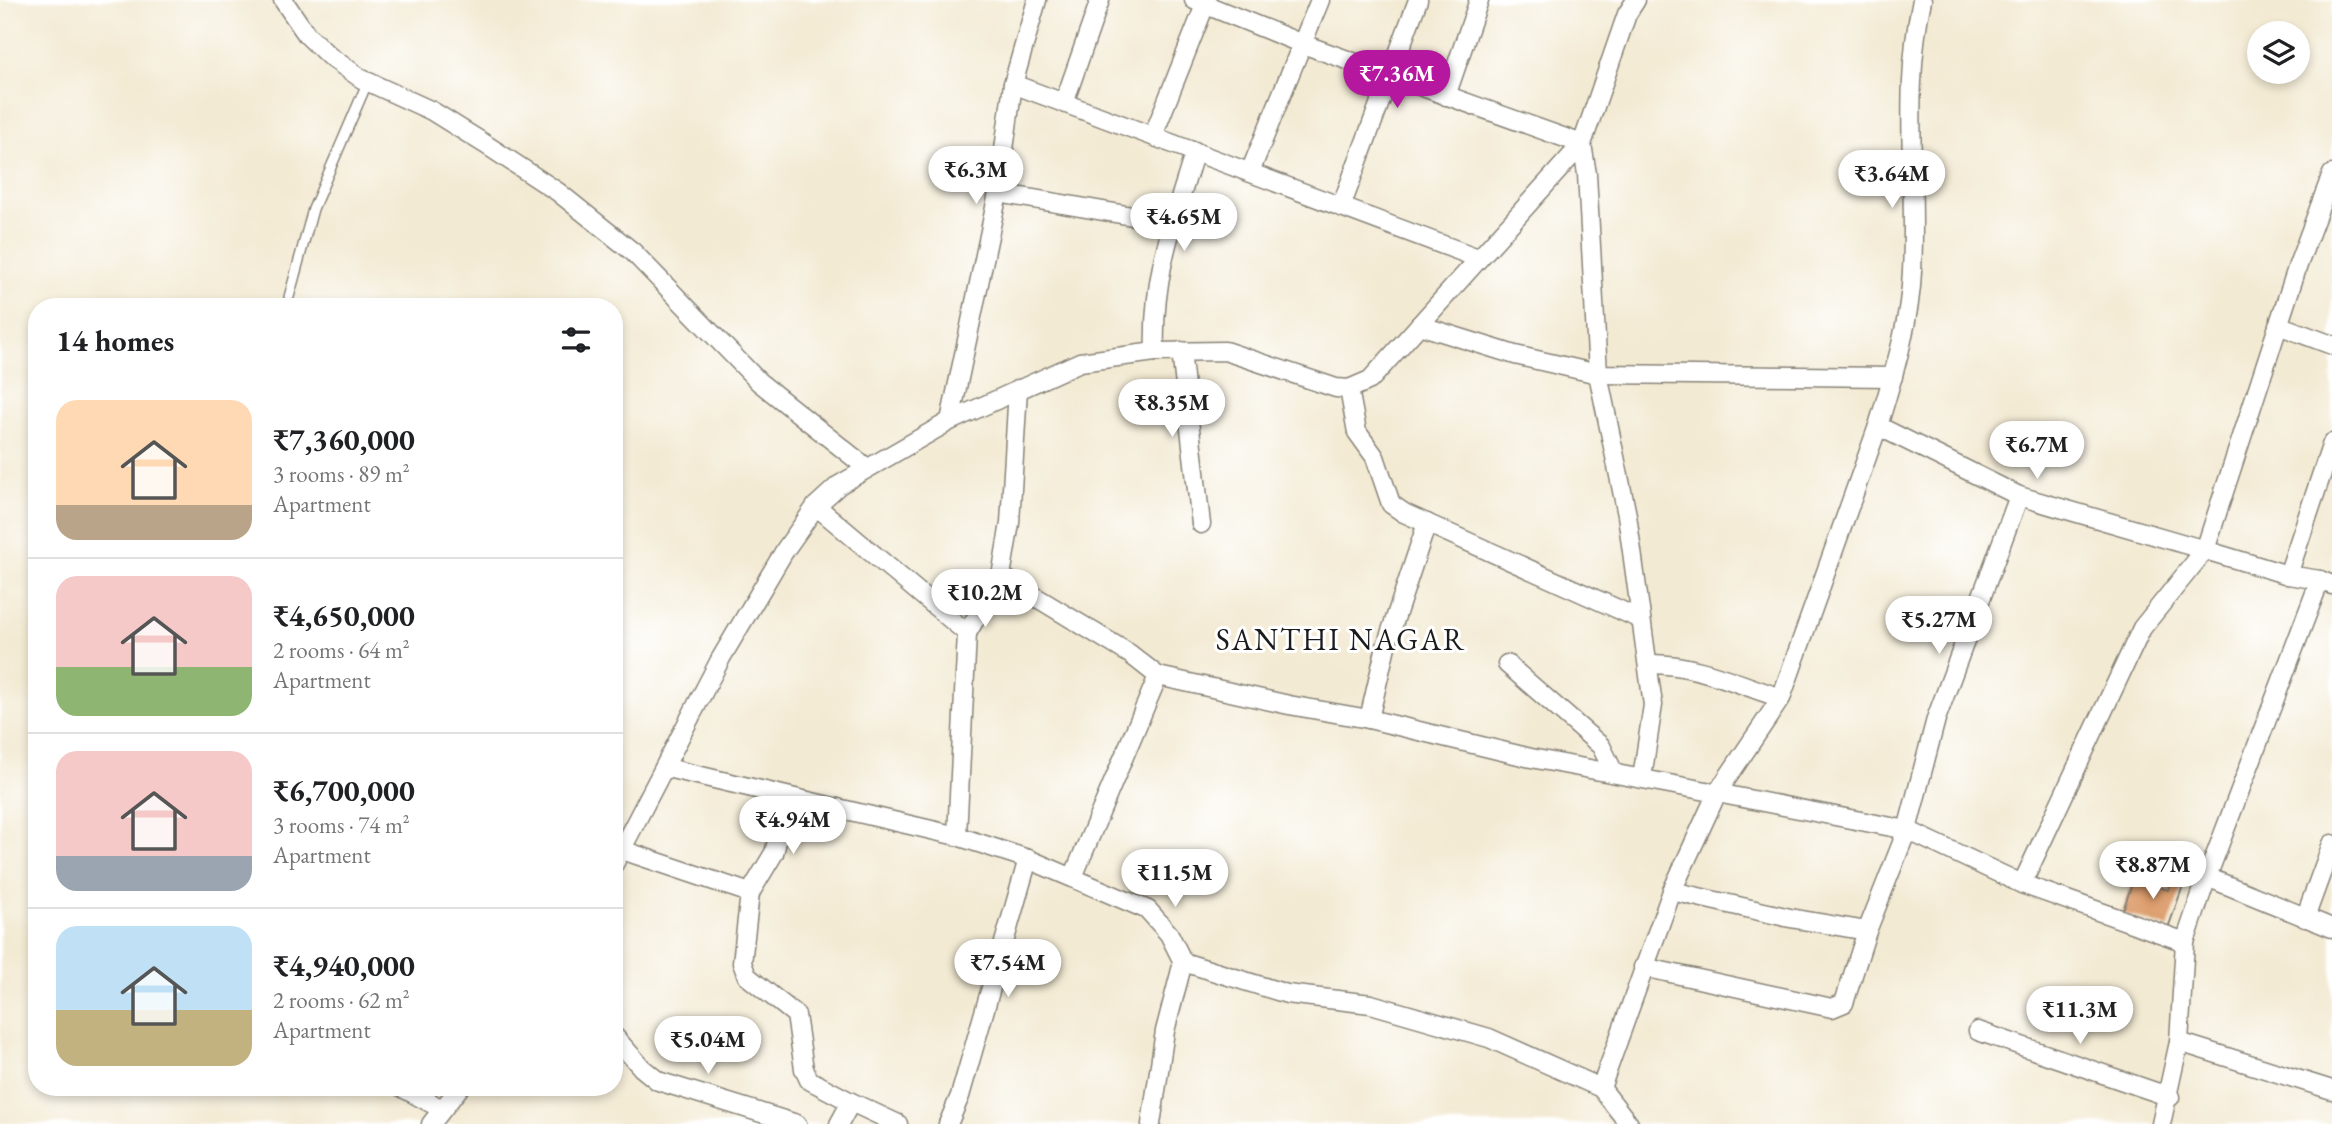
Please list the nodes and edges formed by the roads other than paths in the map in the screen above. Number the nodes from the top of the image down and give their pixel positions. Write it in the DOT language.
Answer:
graph roads {
  1 [pos="283,0"];
  2 [pos="1037,0"];
  3 [pos="1100,0"];
  4 [pos="1320,0"];
  5 [pos="1418,0"];
  6 [pos="1479,0"];
  7 [pos="1636,0"];
  8 [pos="1922,0"];
  9 [pos="1202,2"];
  10 [pos="1300,43"];
  11 [pos="1390,76"];
  12 [pos="368,81"];
  13 [pos="1013,84"];
  14 [pos="1446,96"];
  15 [pos="1064,103"];
  16 [pos="1153,136"];
  17 [pos="1582,144"];
  18 [pos="1195,151"];
  19 [pos="978,171"];
  20 [pos="1250,172"];
  21 [pos="2332,174"];
  22 [pos="999,185"];
  23 [pos="1341,207"];
  24 [pos="1173,223"];
  25 [pos="1478,258"];
  26 [pos="289,297"];
  27 [pos="1419,325"];
  28 [pos="2278,325"];
  29 [pos="2332,345"];
  30 [pos="1181,351"];
  31 [pos="1155,352"];
  32 [pos="1598,374"];
  33 [pos="1893,377"];
  34 [pos="1018,390"];
  35 [pos="1349,390"];
  36 [pos="950,421"];
  37 [pos="1878,426"];
  38 [pos="2332,443"];
  39 [pos="867,468"];
  40 [pos="2019,496"];
  41 [pos="816,506"];
  42 [pos="1427,523"];
  43 [pos="1201,524"];
  44 [pos="2205,550"];
  45 [pos="2288,575"];
  46 [pos="1001,576"];
  47 [pos="2326,582"];
  48 [pos="1640,619"];
  49 [pos="967,633"];
  50 [pos="1507,664"];
  51 [pos="1648,664"];
  52 [pos="1158,676"];
  53 [pos="1782,698"];
  54 [pos="1369,719"];
  55 [pos="667,768"];
  56 [pos="1614,774"];
  57 [pos="1642,778"];
  58 [pos="1717,793"];
  59 [pos="788,799"];
  60 [pos="1908,830"];
  61 [pos="957,836"];
  62 [pos="2332,844"];
  63 [pos="623,848"];
  64 [pos="623,858"];
  65 [pos="1028,859"];
  66 [pos="1073,877"];
  67 [pos="2207,877"];
  68 [pos="2022,884"];
  69 [pos="1672,891"];
  70 [pos="750,892"];
  71 [pos="2305,918"];
  72 [pos="2332,928"];
  73 [pos="1867,931"];
  74 [pos="2185,943"];
  75 [pos="1183,962"];
  76 [pos="1643,967"];
  77 [pos="1978,1031"];
  78 [pos="2179,1042"];
  79 [pos="623,1046"];
  80 [pos="1601,1088"];
  81 [pos="2332,1090"];
  82 [pos="417,1096"];
  83 [pos="453,1096"];
  84 [pos="2170,1097"];
  85 [pos="851,1102"];
  86 [pos="442,1110"];
  87 [pos="431,1124"];
  88 [pos="797,1124"];
  89 [pos="839,1124"];
  90 [pos="898,1124"];
  91 [pos="948,1124"];
  92 [pos="1151,1124"];
  93 [pos="1629,1124"];
  94 [pos="2161,1124"];
  1 -- 12 [label="street"];
  2 -- 13 [label="street"];
  3 -- 15 [label="street"];
  4 -- 10 [label="street"];
  5 -- 11 [label="street"];
  6 -- 14 [label="street"];
  7 -- 17 [label="street"];
  8 -- 33 [label="street"];
  9 -- 10 [label="street"];
  9 -- 16 [label="street"];
  10 -- 11 [label="street"];
  10 -- 20 [label="street"];
  11 -- 14 [label="street"];
  11 -- 23 [label="street"];
  12 -- 26 [label="lane"];
  12 -- 39 [label="street"];
  13 -- 15 [label="street"];
  13 -- 22 [label="street"];
  14 -- 17 [label="street"];
  15 -- 16 [label="street"];
  16 -- 18 [label="street"];
  17 -- 25 [label="street"];
  17 -- 32 [label="street"];
  18 -- 20 [label="street"];
  18 -- 24 [label="street"];
  19 -- 22 [label="street"];
  20 -- 23 [label="street"];
  21 -- 28 [label="street"];
  22 -- 24 [label="street"];
  22 -- 36 [label="street"];
  23 -- 25 [label="street"];
  24 -- 31 [label="street"];
  25 -- 27 [label="street"];
  27 -- 32 [label="street"];
  27 -- 35 [label="street"];
  28 -- 29 [label="street"];
  28 -- 44 [label="street"];
  30 -- 31 [label="street"];
  30 -- 35 [label="street"];
  30 -- 43 [label="street"];
  31 -- 34 [label="street"];
  32 -- 33 [label="street"];
  32 -- 48 [label="street"];
  33 -- 37 [label="street"];
  34 -- 36 [label="street"];
  34 -- 46 [label="street"];
  35 -- 42 [label="street"];
  36 -- 39 [label="street"];
  37 -- 40 [label="street"];
  37 -- 53 [label="street"];
  38 -- 45 [label="street"];
  39 -- 41 [label="street"];
  40 -- 44 [label="street"];
  40 -- 60 [label="street"];
  41 -- 49 [label="street"];
  41 -- 55 [label="street"];
  42 -- 48 [label="street"];
  42 -- 54 [label="street"];
  44 -- 45 [label="street"];
  44 -- 68 [label="street"];
  45 -- 47 [label="street"];
  46 -- 49 [label="street"];
  46 -- 52 [label="street"];
  47 -- 67 [label="street"];
  48 -- 51 [label="street"];
  49 -- 61 [label="street"];
  50 -- 56 [label="street"];
  51 -- 53 [label="street"];
  51 -- 57 [label="street"];
  52 -- 54 [label="street"];
  52 -- 66 [label="street"];
  53 -- 58 [label="street"];
  54 -- 56 [label="street"];
  55 -- 59 [label="street"];
  55 -- 63 [label="street"];
  56 -- 57 [label="street"];
  57 -- 58 [label="street"];
  58 -- 60 [label="street"];
  58 -- 69 [label="street"];
  59 -- 61 [label="street"];
  59 -- 70 [label="street"];
  60 -- 68 [label="street"];
  60 -- 73 [label="street"];
  61 -- 65 [label="street"];
  62 -- 71 [label="street"];
  64 -- 70 [label="street"];
  65 -- 66 [label="street"];
  65 -- 91 [label="street"];
  66 -- 75 [label="street"];
  67 -- 71 [label="street"];
  67 -- 74 [label="street"];
  68 -- 74 [label="street"];
  69 -- 73 [label="street"];
  69 -- 76 [label="street"];
  70 -- 85 [label="street"];
  71 -- 72 [label="street"];
  73 -- 76 [label="street"];
  74 -- 78 [label="street"];
  75 -- 80 [label="street"];
  75 -- 92 [label="street"];
  76 -- 80 [label="street"];
  77 -- 84 [label="street"];
  78 -- 81 [label="street"];
  78 -- 84 [label="street"];
  79 -- 88 [label="street"];
  80 -- 93 [label="street"];
  82 -- 86 [label="street"];
  83 -- 86 [label="street"];
  84 -- 94 [label="street"];
  85 -- 89 [label="street"];
  85 -- 90 [label="street"];
  86 -- 87 [label="street"];
}
